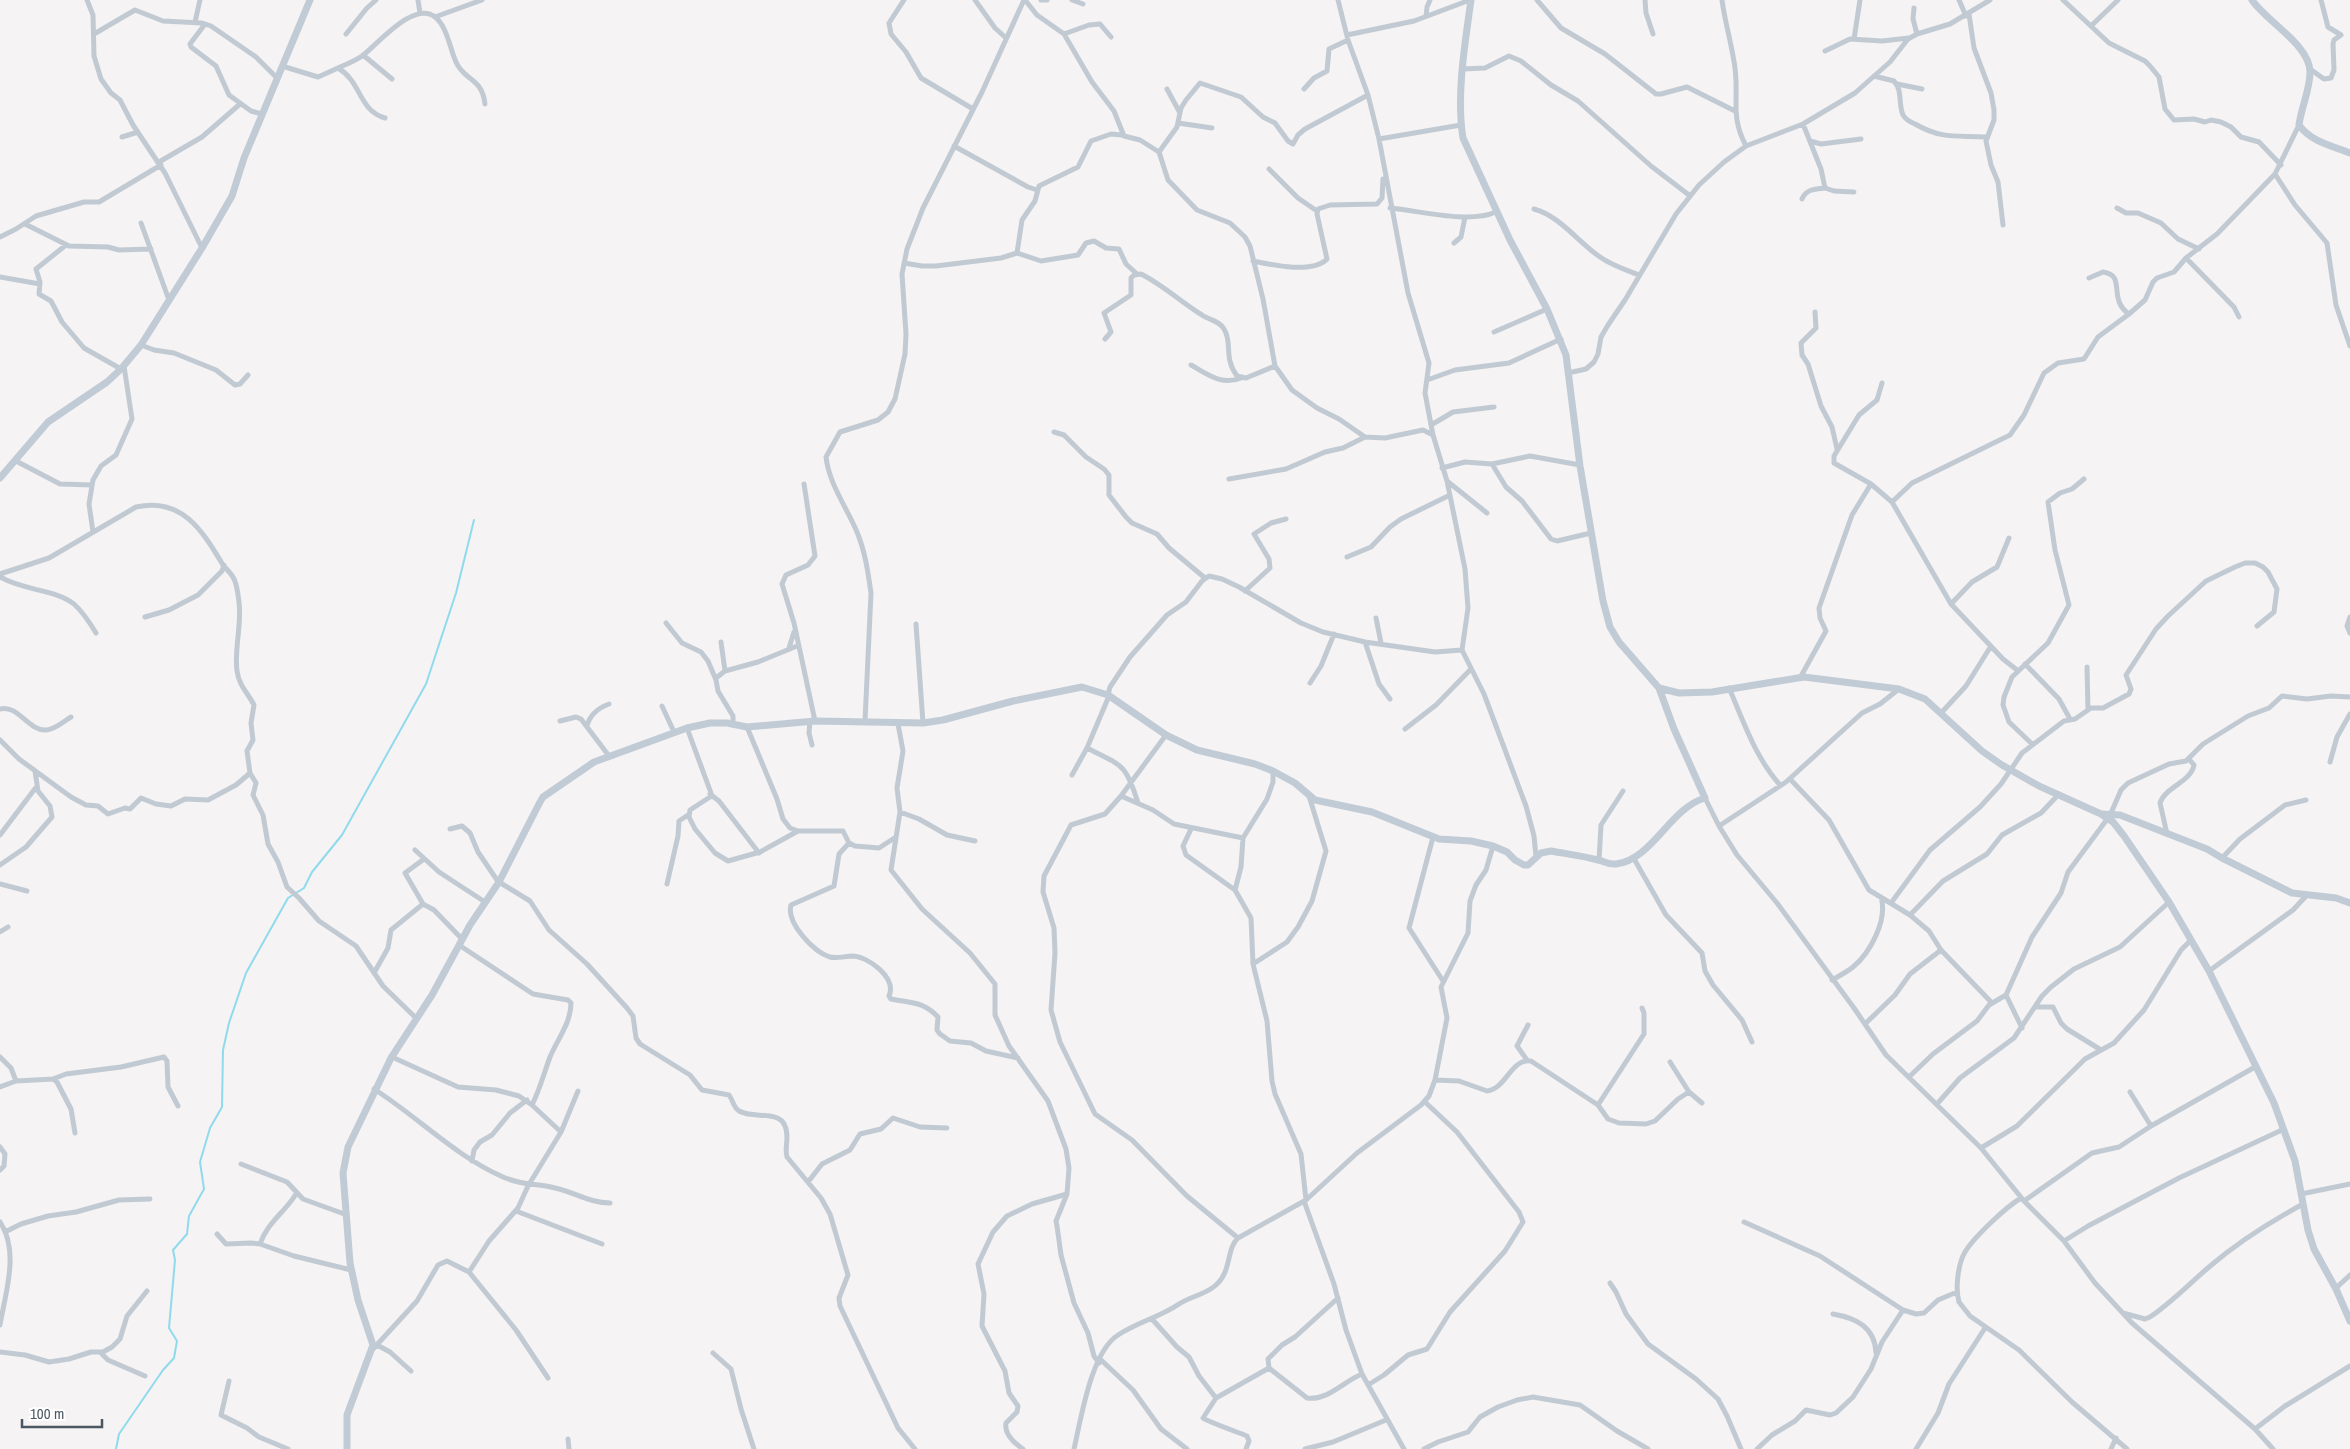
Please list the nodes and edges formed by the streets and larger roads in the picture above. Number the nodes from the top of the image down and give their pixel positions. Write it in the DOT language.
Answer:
graph roads {
  1 [pos="87,0"];
  2 [pos="200,0"];
  3 [pos="310,0"];
  4 [pos="376,0"];
  5 [pos="418,0"];
  6 [pos="482,0"];
  7 [pos="904,0"];
  8 [pos="975,0"];
  9 [pos="1024,0"];
  10 [pos="1041,0"];
  11 [pos="1047,0"];
  12 [pos="1072,0"];
  13 [pos="1338,0"];
  14 [pos="1430,0"];
  15 [pos="1471,0"];
  16 [pos="1536,0"];
  17 [pos="1645,0"];
  18 [pos="1722,0"];
  19 [pos="1860,0"];
  20 [pos="1959,0"];
  21 [pos="1990,0"];
  22 [pos="2063,0"];
  23 [pos="2118,0"];
  24 [pos="2252,0"];
  25 [pos="2321,0"];
  26 [pos="1083,4"];
  27 [pos="1914,8"];
  28 [pos="420,13"];
  29 [pos="1968,15"];
  30 [pos="1426,16"];
  31 [pos="435,17"];
  32 [pos="195,22"];
  33 [pos="205,24"];
  34 [pos="2092,25"];
  35 [pos="94,34"];
  36 [pos="346,34"];
  37 [pos="1064,34"];
  38 [pos="1654,34"];
  39 [pos="1917,34"];
  40 [pos="1347,37"];
  41 [pos="1006,38"];
  42 [pos="1111,38"];
  43 [pos="1910,38"];
  44 [pos="1854,39"];
  45 [pos="1825,51"];
  46 [pos="363,55"];
  47 [pos="282,66"];
  48 [pos="338,68"];
  49 [pos="1463,69"];
  50 [pos="2310,69"];
  51 [pos="1874,76"];
  52 [pos="277,78"];
  53 [pos="392,79"];
  54 [pos="1897,84"];
  55 [pos="1166,89"];
  56 [pos="1304,89"];
  57 [pos="1922,89"];
  58 [pos="1368,95"];
  59 [pos="240,104"];
  60 [pos="485,104"];
  61 [pos="973,109"];
  62 [pos="1735,111"];
  63 [pos="1180,113"];
  64 [pos="262,114"];
  65 [pos="385,118"];
  66 [pos="1178,123"];
  67 [pos="1803,124"];
  68 [pos="1461,125"];
  69 [pos="2299,125"];
  70 [pos="1212,128"];
  71 [pos="138,132"];
  72 [pos="1122,135"];
  73 [pos="122,136"];
  74 [pos="1987,137"];
  75 [pos="1379,139"];
  76 [pos="1861,139"];
  77 [pos="1810,141"];
  78 [pos="954,146"];
  79 [pos="1746,146"];
  80 [pos="1159,152"];
  81 [pos="2350,153"];
  82 [pos="160,163"];
  83 [pos="2281,164"];
  84 [pos="1269,170"];
  85 [pos="2275,174"];
  86 [pos="1384,176"];
  87 [pos="1825,188"];
  88 [pos="1037,190"];
  89 [pos="1854,192"];
  90 [pos="1689,196"];
  91 [pos="1802,199"];
  92 [pos="1390,208"];
  93 [pos="2116,208"];
  94 [pos="1317,210"];
  95 [pos="1534,210"];
  96 [pos="1496,212"];
  97 [pos="1465,216"];
  98 [pos="141,223"];
  99 [pos="25,224"];
  100 [pos="2003,225"];
  101 [pos="0,237"];
  102 [pos="1454,243"];
  103 [pos="66,245"];
  104 [pos="202,248"];
  105 [pos="2198,248"];
  106 [pos="151,249"];
  107 [pos="1017,253"];
  108 [pos="2186,258"];
  109 [pos="1253,260"];
  110 [pos="904,263"];
  111 [pos="1137,274"];
  112 [pos="1639,275"];
  113 [pos="0,277"];
  114 [pos="2089,278"];
  115 [pos="40,284"];
  116 [pos="169,300"];
  117 [pos="1547,310"];
  118 [pos="1815,312"];
  119 [pos="2129,314"];
  120 [pos="2239,317"];
  121 [pos="1494,332"];
  122 [pos="1106,339"];
  123 [pos="1561,340"];
  124 [pos="141,345"];
  125 [pos="2350,346"];
  126 [pos="1191,365"];
  127 [pos="1275,366"];
  128 [pos="122,368"];
  129 [pos="1568,373"];
  130 [pos="248,376"];
  131 [pos="1241,378"];
  132 [pos="1427,380"];
  133 [pos="1882,383"];
  134 [pos="1494,407"];
  135 [pos="1431,425"];
  136 [pos="1054,432"];
  137 [pos="1432,435"];
  138 [pos="1365,437"];
  139 [pos="1838,450"];
  140 [pos="16,460"];
  141 [pos="1492,464"];
  142 [pos="1580,465"];
  143 [pos="1442,468"];
  144 [pos="0,478"];
  145 [pos="1229,479"];
  146 [pos="2084,479"];
  147 [pos="1447,480"];
  148 [pos="804,484"];
  149 [pos="1872,484"];
  150 [pos="92,485"];
  151 [pos="1450,495"];
  152 [pos="1892,502"];
  153 [pos="1487,513"];
  154 [pos="1286,519"];
  155 [pos="93,532"];
  156 [pos="1591,534"];
  157 [pos="2009,538"];
  158 [pos="1346,558"];
  159 [pos="224,566"];
  160 [pos="0,575"];
  161 [pos="1205,578"];
  162 [pos="1245,591"];
  163 [pos="1951,604"];
  164 [pos="145,617"];
  165 [pos="2350,617"];
  166 [pos="1376,618"];
  167 [pos="666,623"];
  168 [pos="916,624"];
  169 [pos="2257,626"];
  170 [pos="795,632"];
  171 [pos="96,633"];
  172 [pos="2350,633"];
  173 [pos="1334,634"];
  174 [pos="721,642"];
  175 [pos="1365,642"];
  176 [pos="1381,643"];
  177 [pos="797,646"];
  178 [pos="1991,646"];
  179 [pos="789,648"];
  180 [pos="1462,650"];
  181 [pos="2025,664"];
  182 [pos="2087,667"];
  183 [pos="1471,669"];
  184 [pos="2017,670"];
  185 [pos="725,671"];
  186 [pos="716,678"];
  187 [pos="1800,678"];
  188 [pos="1310,683"];
  189 [pos="1659,688"];
  190 [pos="1728,688"];
  191 [pos="1899,689"];
  192 [pos="1108,696"];
  193 [pos="2350,697"];
  194 [pos="1390,699"];
  195 [pos="609,704"];
  196 [pos="662,706"];
  197 [pos="0,709"];
  198 [pos="2088,710"];
  199 [pos="1942,712"];
  200 [pos="2350,714"];
  201 [pos="71,717"];
  202 [pos="2070,719"];
  203 [pos="560,721"];
  204 [pos="812,721"];
  205 [pos="865,721"];
  206 [pos="923,723"];
  207 [pos="898,724"];
  208 [pos="733,725"];
  209 [pos="587,726"];
  210 [pos="746,727"];
  211 [pos="687,728"];
  212 [pos="1405,729"];
  213 [pos="674,732"];
  214 [pos="1166,735"];
  215 [pos="0,740"];
  216 [pos="2032,744"];
  217 [pos="812,745"];
  218 [pos="1087,748"];
  219 [pos="609,756"];
  220 [pos="2189,759"];
  221 [pos="2330,762"];
  222 [pos="2009,770"];
  223 [pos="35,771"];
  224 [pos="1273,771"];
  225 [pos="250,773"];
  226 [pos="1072,775"];
  227 [pos="1790,779"];
  228 [pos="1131,780"];
  229 [pos="1780,785"];
  230 [pos="37,786"];
  231 [pos="1622,791"];
  232 [pos="710,794"];
  233 [pos="2059,794"];
  234 [pos="1121,796"];
  235 [pos="1309,796"];
  236 [pos="1705,798"];
  237 [pos="2306,800"];
  238 [pos="1138,803"];
  239 [pos="900,812"];
  240 [pos="688,815"];
  241 [pos="2107,815"];
  242 [pos="1719,826"];
  243 [pos="450,829"];
  244 [pos="1191,829"];
  245 [pos="798,831"];
  246 [pos="2167,834"];
  247 [pos="0,835"];
  248 [pos="896,837"];
  249 [pos="1433,837"];
  250 [pos="1243,838"];
  251 [pos="975,841"];
  252 [pos="849,843"];
  253 [pos="1493,846"];
  254 [pos="415,850"];
  255 [pos="758,853"];
  256 [pos="1632,857"];
  257 [pos="1536,858"];
  258 [pos="2222,858"];
  259 [pos="424,859"];
  260 [pos="1599,860"];
  261 [pos="0,865"];
  262 [pos="499,882"];
  263 [pos="0,884"];
  264 [pos="667,884"];
  265 [pos="1235,890"];
  266 [pos="27,891"];
  267 [pos="2307,896"];
  268 [pos="1881,897"];
  269 [pos="485,902"];
  270 [pos="1891,902"];
  271 [pos="2169,902"];
  272 [pos="2350,903"];
  273 [pos="423,904"];
  274 [pos="1910,915"];
  275 [pos="8,927"];
  276 [pos="0,932"];
  277 [pos="2191,940"];
  278 [pos="460,942"];
  279 [pos="1940,950"];
  280 [pos="1252,964"];
  281 [pos="2209,971"];
  282 [pos="374,974"];
  283 [pos="1832,980"];
  284 [pos="1443,982"];
  285 [pos="2006,995"];
  286 [pos="1992,1003"];
  287 [pos="2035,1007"];
  288 [pos="1642,1008"];
  289 [pos="417,1019"];
  290 [pos="1865,1024"];
  291 [pos="1528,1025"];
  292 [pos="2022,1028"];
  293 [pos="1752,1042"];
  294 [pos="2101,1050"];
  295 [pos="0,1057"];
  296 [pos="392,1057"];
  297 [pos="1018,1058"];
  298 [pos="1527,1060"];
  299 [pos="1670,1062"];
  300 [pos="2255,1068"];
  301 [pos="1909,1077"];
  302 [pos="53,1079"];
  303 [pos="1435,1080"];
  304 [pos="16,1081"];
  305 [pos="0,1087"];
  306 [pos="374,1089"];
  307 [pos="578,1091"];
  308 [pos="1690,1092"];
  309 [pos="2130,1092"];
  310 [pos="527,1100"];
  311 [pos="1425,1102"];
  312 [pos="1702,1103"];
  313 [pos="1938,1104"];
  314 [pos="532,1105"];
  315 [pos="1598,1105"];
  316 [pos="178,1106"];
  317 [pos="2151,1126"];
  318 [pos="947,1128"];
  319 [pos="2284,1129"];
  320 [pos="561,1132"];
  321 [pos="75,1133"];
  322 [pos="0,1147"];
  323 [pos="1981,1148"];
  324 [pos="472,1161"];
  325 [pos="241,1164"];
  326 [pos="0,1170"];
  327 [pos="808,1182"];
  328 [pos="2350,1184"];
  329 [pos="528,1186"];
  330 [pos="296,1194"];
  331 [pos="1066,1194"];
  332 [pos="2301,1194"];
  333 [pos="150,1199"];
  334 [pos="2022,1200"];
  335 [pos="1305,1201"];
  336 [pos="610,1203"];
  337 [pos="2303,1204"];
  338 [pos="516,1211"];
  339 [pos="347,1215"];
  340 [pos="0,1222"];
  341 [pos="1744,1222"];
  342 [pos="5,1232"];
  343 [pos="217,1234"];
  344 [pos="1238,1238"];
  345 [pos="2064,1241"];
  346 [pos="260,1244"];
  347 [pos="602,1244"];
  348 [pos="351,1270"];
  349 [pos="469,1272"];
  350 [pos="2350,1275"];
  351 [pos="1610,1284"];
  352 [pos="2336,1288"];
  353 [pos="147,1291"];
  354 [pos="1957,1292"];
  355 [pos="1338,1298"];
  356 [pos="1903,1310"];
  357 [pos="2123,1313"];
  358 [pos="1833,1314"];
  359 [pos="1152,1319"];
  360 [pos="2350,1321"];
  361 [pos="0,1325"];
  362 [pos="1985,1328"];
  363 [pos="375,1347"];
  364 [pos="0,1352"];
  365 [pos="101,1353"];
  366 [pos="713,1353"];
  367 [pos="1876,1354"];
  368 [pos="1100,1361"];
  369 [pos="2350,1366"];
  370 [pos="1269,1368"];
  371 [pos="411,1370"];
  372 [pos="1362,1374"];
  373 [pos="145,1376"];
  374 [pos="548,1378"];
  375 [pos="228,1380"];
  376 [pos="1368,1385"];
  377 [pos="1216,1398"];
  378 [pos="1386,1420"];
  379 [pos="2255,1429"];
  380 [pos="2116,1438"];
  381 [pos="568,1439"];
  382 [pos="288,1449"];
  383 [pos="347,1449"];
  384 [pos="569,1449"];
  385 [pos="754,1449"];
  386 [pos="915,1449"];
  387 [pos="1023,1449"];
  388 [pos="1074,1449"];
  389 [pos="1187,1449"];
  390 [pos="1246,1449"];
  391 [pos="1305,1449"];
  392 [pos="1404,1449"];
  393 [pos="1424,1449"];
  394 [pos="1648,1449"];
  395 [pos="1741,1449"];
  396 [pos="1757,1449"];
  397 [pos="1916,1449"];
  398 [pos="2111,1449"];
  399 [pos="2127,1449"];
  400 [pos="2273,1449"];
  1 -- 35 [label="street"];
  2 -- 32 [label="street"];
  3 -- 47 [label="street"];
  4 -- 36 [label="street"];
  5 -- 28 [label="street"];
  6 -- 31 [label="street"];
  7 -- 61 [label="street"];
  8 -- 41 [label="street"];
  9 -- 37 [label="street"];
  9 -- 41 [label="street"];
  10 -- 11 [label="street"];
  12 -- 26 [label="street"];
  13 -- 40 [label="street"];
  14 -- 30 [label="street"];
  15 -- 30 [label="street"];
  15 -- 49 [label="street"];
  16 -- 62 [label="street"];
  17 -- 38 [label="street"];
  18 -- 62 [label="street"];
  19 -- 44 [label="street"];
  20 -- 29 [label="street"];
  21 -- 29 [label="street"];
  22 -- 34 [label="street"];
  23 -- 34 [label="street"];
  24 -- 50 [label="street"];
  25 -- 50 [label="street"];
  27 -- 39 [label="street"];
  28 -- 31 [label="street"];
  28 -- 46 [label="street"];
  29 -- 39 [label="street"];
  29 -- 74 [label="street"];
  30 -- 40 [label="street"];
  31 -- 60 [label="street"];
  32 -- 33 [label="street"];
  32 -- 35 [label="street"];
  33 -- 52 [label="street"];
  33 -- 59 [label="street"];
  34 -- 83 [label="street"];
  35 -- 71 [label="street"];
  37 -- 42 [label="street"];
  37 -- 72 [label="street"];
  39 -- 43 [label="street"];
  40 -- 56 [label="street"];
  40 -- 58 [label="street"];
  41 -- 61 [label="street"];
  43 -- 44 [label="street"];
  43 -- 51 [label="street"];
  44 -- 45 [label="street"];
  46 -- 48 [label="street"];
  46 -- 53 [label="street"];
  47 -- 48 [label="street"];
  47 -- 52 [label="street"];
  48 -- 65 [label="street"];
  49 -- 68 [label="street"];
  49 -- 90 [label="street"];
  50 -- 69 [label="street"];
  51 -- 54 [label="street"];
  51 -- 67 [label="street"];
  52 -- 64 [label="street"];
  54 -- 57 [label="street"];
  54 -- 74 [label="street"];
  55 -- 63 [label="street"];
  58 -- 63 [label="street"];
  58 -- 75 [label="street"];
  59 -- 64 [label="street"];
  59 -- 82 [label="street"];
  61 -- 78 [label="street"];
  62 -- 79 [label="street"];
  63 -- 66 [label="street"];
  64 -- 104 [label="street"];
  66 -- 70 [label="street"];
  66 -- 80 [label="street"];
  67 -- 77 [label="street"];
  67 -- 79 [label="street"];
  68 -- 75 [label="street"];
  68 -- 96 [label="street"];
  69 -- 81 [label="street"];
  69 -- 83 [label="street"];
  71 -- 73 [label="street"];
  71 -- 82 [label="street"];
  72 -- 80 [label="street"];
  72 -- 88 [label="street"];
  74 -- 100 [label="street"];
  75 -- 86 [label="street"];
  76 -- 77 [label="street"];
  77 -- 87 [label="street"];
  78 -- 88 [label="street"];
  78 -- 110 [label="street"];
  79 -- 90 [label="street"];
  80 -- 109 [label="street"];
  82 -- 99 [label="street"];
  82 -- 104 [label="street"];
  83 -- 85 [label="street"];
  84 -- 94 [label="street"];
  85 -- 105 [label="street"];
  85 -- 125 [label="street"];
  86 -- 92 [label="street"];
  86 -- 94 [label="street"];
  87 -- 89 [label="street"];
  87 -- 91 [label="street"];
  88 -- 107 [label="street"];
  90 -- 112 [label="street"];
  92 -- 97 [label="street"];
  92 -- 132 [label="street"];
  93 -- 105 [label="street"];
  94 -- 109 [label="street"];
  95 -- 112 [label="street"];
  96 -- 97 [label="street"];
  96 -- 117 [label="street"];
  97 -- 102 [label="street"];
  98 -- 106 [label="street"];
  99 -- 101 [label="street"];
  99 -- 103 [label="street"];
  103 -- 106 [label="street"];
  103 -- 115 [label="street"];
  104 -- 116 [label="street"];
  105 -- 108 [label="street"];
  106 -- 116 [label="street"];
  107 -- 110 [label="street"];
  107 -- 111 [label="street"];
  108 -- 119 [label="street"];
  108 -- 120 [label="street"];
  109 -- 127 [label="street"];
  110 -- 205 [label="street"];
  111 -- 122 [label="street"];
  111 -- 131 [label="street"];
  112 -- 129 [label="street"];
  113 -- 115 [label="street"];
  114 -- 119 [label="street"];
  115 -- 128 [label="street"];
  116 -- 124 [label="street"];
  117 -- 121 [label="street"];
  117 -- 123 [label="street"];
  118 -- 139 [label="street"];
  119 -- 152 [label="street"];
  123 -- 129 [label="street"];
  123 -- 132 [label="street"];
  124 -- 128 [label="street"];
  124 -- 130 [label="street"];
  126 -- 131 [label="street"];
  127 -- 131 [label="street"];
  127 -- 138 [label="street"];
  128 -- 140 [label="street"];
  128 -- 150 [label="street"];
  129 -- 142 [label="street"];
  132 -- 135 [label="street"];
  133 -- 139 [label="street"];
  134 -- 135 [label="street"];
  135 -- 137 [label="street"];
  136 -- 161 [label="street"];
  137 -- 138 [label="street"];
  137 -- 143 [label="street"];
  138 -- 145 [label="street"];
  139 -- 149 [label="street"];
  140 -- 144 [label="street"];
  140 -- 150 [label="street"];
  141 -- 142 [label="street"];
  141 -- 143 [label="street"];
  141 -- 156 [label="street"];
  142 -- 156 [label="street"];
  143 -- 147 [label="street"];
  146 -- 181 [label="street"];
  147 -- 151 [label="street"];
  147 -- 153 [label="street"];
  148 -- 170 [label="street"];
  149 -- 152 [label="street"];
  149 -- 187 [label="street"];
  150 -- 155 [label="street"];
  151 -- 158 [label="street"];
  151 -- 180 [label="street"];
  152 -- 163 [label="street"];
  154 -- 162 [label="street"];
  155 -- 159 [label="street"];
  155 -- 160 [label="street"];
  156 -- 189 [label="street"];
  157 -- 163 [label="street"];
  159 -- 164 [label="street"];
  159 -- 225 [label="street"];
  160 -- 171 [label="street"];
  161 -- 162 [label="street"];
  161 -- 192 [label="street"];
  162 -- 173 [label="street"];
  163 -- 178 [label="street"];
  165 -- 172 [label="street"];
  166 -- 176 [label="street"];
  167 -- 186 [label="street"];
  168 -- 206 [label="street"];
  169 -- 198 [label="street"];
  170 -- 177 [label="street"];
  170 -- 179 [label="street"];
  173 -- 175 [label="street"];
  173 -- 188 [label="street"];
  174 -- 185 [label="street"];
  175 -- 176 [label="street"];
  175 -- 194 [label="street"];
  176 -- 180 [label="street"];
  177 -- 179 [label="street"];
  177 -- 204 [label="street"];
  178 -- 184 [label="street"];
  178 -- 199 [label="street"];
  179 -- 185 [label="street"];
  180 -- 183 [label="street"];
  181 -- 184 [label="street"];
  181 -- 202 [label="street"];
  182 -- 198 [label="street"];
  183 -- 212 [label="street"];
  183 -- 257 [label="street"];
  184 -- 216 [label="street"];
  185 -- 186 [label="street"];
  186 -- 208 [label="street"];
  187 -- 190 [label="street"];
  187 -- 191 [label="street"];
  189 -- 190 [label="street"];
  189 -- 236 [label="street"];
  190 -- 229 [label="street"];
  191 -- 199 [label="street"];
  191 -- 227 [label="street"];
  192 -- 206 [label="street"];
  192 -- 214 [label="street"];
  192 -- 218 [label="street"];
  193 -- 220 [label="street"];
  195 -- 209 [label="street"];
  196 -- 213 [label="street"];
  197 -- 201 [label="street"];
  198 -- 202 [label="street"];
  199 -- 222 [label="street"];
  200 -- 221 [label="street"];
  202 -- 216 [label="street"];
  203 -- 209 [label="street"];
  204 -- 205 [label="street"];
  204 -- 210 [label="street"];
  204 -- 217 [label="street"];
  205 -- 207 [label="street"];
  206 -- 207 [label="street"];
  207 -- 239 [label="street"];
  208 -- 210 [label="street"];
  208 -- 211 [label="street"];
  209 -- 219 [label="street"];
  210 -- 245 [label="street"];
  211 -- 213 [label="street"];
  211 -- 232 [label="street"];
  213 -- 219 [label="street"];
  214 -- 224 [label="street"];
  214 -- 228 [label="street"];
  215 -- 223 [label="street"];
  216 -- 222 [label="street"];
  218 -- 226 [label="street"];
  218 -- 228 [label="street"];
  219 -- 262 [label="street"];
  220 -- 241 [label="street"];
  220 -- 246 [label="street"];
  222 -- 233 [label="street"];
  222 -- 270 [label="street"];
  223 -- 225 [label="street"];
  223 -- 230 [label="street"];
  224 -- 235 [label="street"];
  224 -- 250 [label="street"];
  225 -- 282 [label="street"];
  227 -- 229 [label="street"];
  227 -- 268 [label="street"];
  228 -- 234 [label="street"];
  228 -- 238 [label="street"];
  229 -- 242 [label="street"];
  230 -- 247 [label="street"];
  230 -- 261 [label="street"];
  231 -- 260 [label="street"];
  232 -- 240 [label="street"];
  232 -- 255 [label="street"];
  233 -- 241 [label="street"];
  233 -- 274 [label="street"];
  234 -- 238 [label="street"];
  234 -- 344 [label="street"];
  235 -- 249 [label="street"];
  235 -- 280 [label="street"];
  236 -- 242 [label="street"];
  236 -- 256 [label="street"];
  237 -- 258 [label="street"];
  238 -- 244 [label="street"];
  239 -- 248 [label="street"];
  239 -- 251 [label="street"];
  240 -- 255 [label="street"];
  240 -- 264 [label="street"];
  241 -- 246 [label="street"];
  241 -- 271 [label="street"];
  241 -- 285 [label="street"];
  242 -- 283 [label="street"];
  243 -- 262 [label="street"];
  244 -- 250 [label="street"];
  244 -- 265 [label="street"];
  245 -- 252 [label="street"];
  245 -- 255 [label="street"];
  246 -- 258 [label="street"];
  248 -- 252 [label="street"];
  248 -- 297 [label="street"];
  249 -- 253 [label="street"];
  249 -- 284 [label="street"];
  250 -- 265 [label="street"];
  252 -- 297 [label="street"];
  253 -- 257 [label="street"];
  253 -- 284 [label="street"];
  254 -- 259 [label="street"];
  256 -- 260 [label="street"];
  256 -- 293 [label="street"];
  257 -- 260 [label="street"];
  258 -- 267 [label="street"];
  259 -- 269 [label="street"];
  259 -- 273 [label="street"];
  262 -- 269 [label="street"];
  262 -- 327 [label="street"];
  263 -- 266 [label="street"];
  265 -- 280 [label="street"];
  267 -- 272 [label="street"];
  267 -- 281 [label="street"];
  268 -- 270 [label="street"];
  268 -- 283 [label="street"];
  269 -- 278 [label="street"];
  270 -- 274 [label="street"];
  271 -- 277 [label="street"];
  271 -- 287 [label="street"];
  273 -- 278 [label="street"];
  273 -- 282 [label="street"];
  274 -- 279 [label="street"];
  275 -- 276 [label="street"];
  277 -- 281 [label="street"];
  277 -- 294 [label="street"];
  278 -- 289 [label="street"];
  278 -- 314 [label="street"];
  279 -- 286 [label="street"];
  279 -- 290 [label="street"];
  280 -- 335 [label="street"];
  281 -- 300 [label="street"];
  282 -- 289 [label="street"];
  283 -- 290 [label="street"];
  284 -- 303 [label="street"];
  285 -- 286 [label="street"];
  285 -- 292 [label="street"];
  286 -- 301 [label="street"];
  287 -- 292 [label="street"];
  287 -- 294 [label="street"];
  288 -- 315 [label="street"];
  289 -- 296 [label="street"];
  290 -- 301 [label="street"];
  291 -- 298 [label="street"];
  292 -- 313 [label="street"];
  294 -- 323 [label="street"];
  295 -- 304 [label="street"];
  296 -- 306 [label="street"];
  296 -- 310 [label="street"];
  297 -- 331 [label="street"];
  298 -- 303 [label="street"];
  298 -- 315 [label="street"];
  299 -- 308 [label="street"];
  300 -- 317 [label="street"];
  300 -- 319 [label="street"];
  301 -- 313 [label="street"];
  302 -- 304 [label="street"];
  302 -- 316 [label="street"];
  302 -- 321 [label="street"];
  303 -- 311 [label="street"];
  304 -- 305 [label="street"];
  306 -- 324 [label="street"];
  306 -- 339 [label="street"];
  307 -- 320 [label="street"];
  308 -- 312 [label="street"];
  308 -- 315 [label="street"];
  309 -- 317 [label="street"];
  310 -- 314 [label="street"];
  310 -- 324 [label="street"];
  311 -- 335 [label="street"];
  311 -- 376 [label="street"];
  313 -- 323 [label="street"];
  314 -- 320 [label="street"];
  317 -- 334 [label="street"];
  318 -- 327 [label="street"];
  319 -- 332 [label="street"];
  319 -- 345 [label="street"];
  320 -- 329 [label="street"];
  322 -- 326 [label="street"];
  323 -- 334 [label="street"];
  324 -- 329 [label="street"];
  325 -- 330 [label="street"];
  327 -- 386 [label="street"];
  328 -- 332 [label="street"];
  329 -- 336 [label="street"];
  329 -- 338 [label="street"];
  330 -- 339 [label="street"];
  330 -- 346 [label="street"];
  331 -- 368 [label="street"];
  331 -- 387 [label="street"];
  332 -- 337 [label="street"];
  333 -- 342 [label="street"];
  334 -- 345 [label="street"];
  334 -- 354 [label="street"];
  335 -- 344 [label="street"];
  335 -- 355 [label="street"];
  337 -- 352 [label="street"];
  337 -- 357 [label="street"];
  338 -- 347 [label="street"];
  338 -- 349 [label="street"];
  339 -- 348 [label="street"];
  340 -- 342 [label="street"];
  341 -- 356 [label="street"];
  342 -- 361 [label="street"];
  343 -- 346 [label="street"];
  344 -- 359 [label="street"];
  345 -- 357 [label="street"];
  346 -- 348 [label="street"];
  348 -- 363 [label="street"];
  349 -- 363 [label="street"];
  349 -- 374 [label="street"];
  350 -- 352 [label="street"];
  351 -- 395 [label="street"];
  352 -- 360 [label="street"];
  353 -- 365 [label="street"];
  354 -- 356 [label="street"];
  354 -- 362 [label="street"];
  355 -- 370 [label="street"];
  355 -- 372 [label="street"];
  356 -- 367 [label="street"];
  357 -- 379 [label="street"];
  358 -- 367 [label="street"];
  359 -- 368 [label="street"];
  359 -- 377 [label="street"];
  362 -- 380 [label="street"];
  362 -- 397 [label="street"];
  363 -- 371 [label="street"];
  363 -- 383 [label="street"];
  364 -- 365 [label="street"];
  365 -- 373 [label="street"];
  366 -- 385 [label="street"];
  367 -- 396 [label="street"];
  368 -- 388 [label="street"];
  368 -- 389 [label="street"];
  369 -- 379 [label="street"];
  370 -- 372 [label="street"];
  370 -- 377 [label="street"];
  372 -- 376 [label="street"];
  375 -- 382 [label="street"];
  376 -- 378 [label="street"];
  377 -- 390 [label="street"];
  378 -- 391 [label="street"];
  378 -- 392 [label="street"];
  379 -- 400 [label="street"];
  380 -- 398 [label="street"];
  380 -- 399 [label="street"];
  381 -- 384 [label="street"];
  393 -- 394 [label="street"];
}
